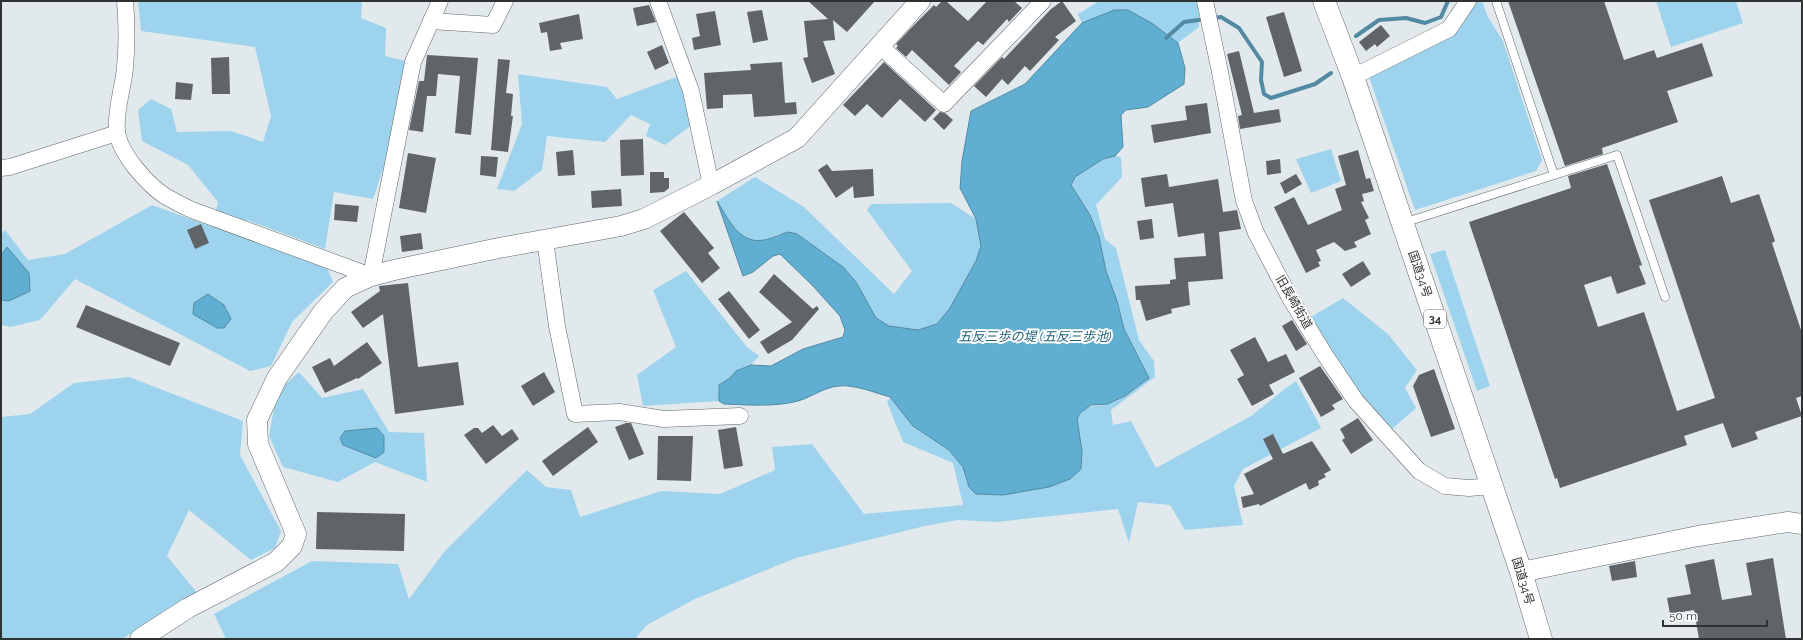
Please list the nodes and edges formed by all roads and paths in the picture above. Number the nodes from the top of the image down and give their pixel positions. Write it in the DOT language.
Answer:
graph roads {
  1 [pos="126,1"];
  2 [pos="440,1"];
  3 [pos="505,1"];
  4 [pos="658,1"];
  5 [pos="920,1"];
  6 [pos="1043,1"];
  7 [pos="1324,1"];
  8 [pos="1468,1"];
  9 [pos="1496,1"];
  10 [pos="1206,5"];
  11 [pos="431,21"];
  12 [pos="880,46"];
  13 [pos="1353,77"];
  14 [pos="117,133"];
  15 [pos="1,168"];
  16 [pos="1554,175"];
  17 [pos="711,185"];
  18 [pos="1403,224"];
  19 [pos="545,240"];
  20 [pos="371,276"];
  21 [pos="1665,298"];
  22 [pos="740,416"];
  23 [pos="1492,486"];
  24 [pos="1802,524"];
  25 [pos="1521,572"];
  26 [pos="140,639"];
  27 [pos="1541,639"];
  1 -- 14 [label="street"];
  2 -- 11 [label="street"];
  3 -- 11 [label="street"];
  4 -- 17 [label="street"];
  5 -- 12 [label="street"];
  6 -- 12 [label="street"];
  7 -- 13 [label="highway, 国道34号 / 34"];
  8 -- 13 [label="street"];
  9 -- 16 [label="lane"];
  10 -- 23 [label="street, 旧長崎街道"];
  11 -- 20 [label="street"];
  12 -- 17 [label="street"];
  13 -- 18 [label="highway, 国道34号 / 34"];
  14 -- 15 [label="street"];
  14 -- 20 [label="street"];
  16 -- 18 [label="lane"];
  16 -- 21 [label="lane"];
  17 -- 19 [label="street"];
  18 -- 23 [label="highway, 国道34号 / 34"];
  19 -- 20 [label="street"];
  19 -- 22 [label="street"];
  20 -- 26 [label="street"];
  23 -- 25 [label="highway, 国道34号 / 34"];
  24 -- 25 [label="street"];
  25 -- 27 [label="highway, 国道34号 / 34"];
}
